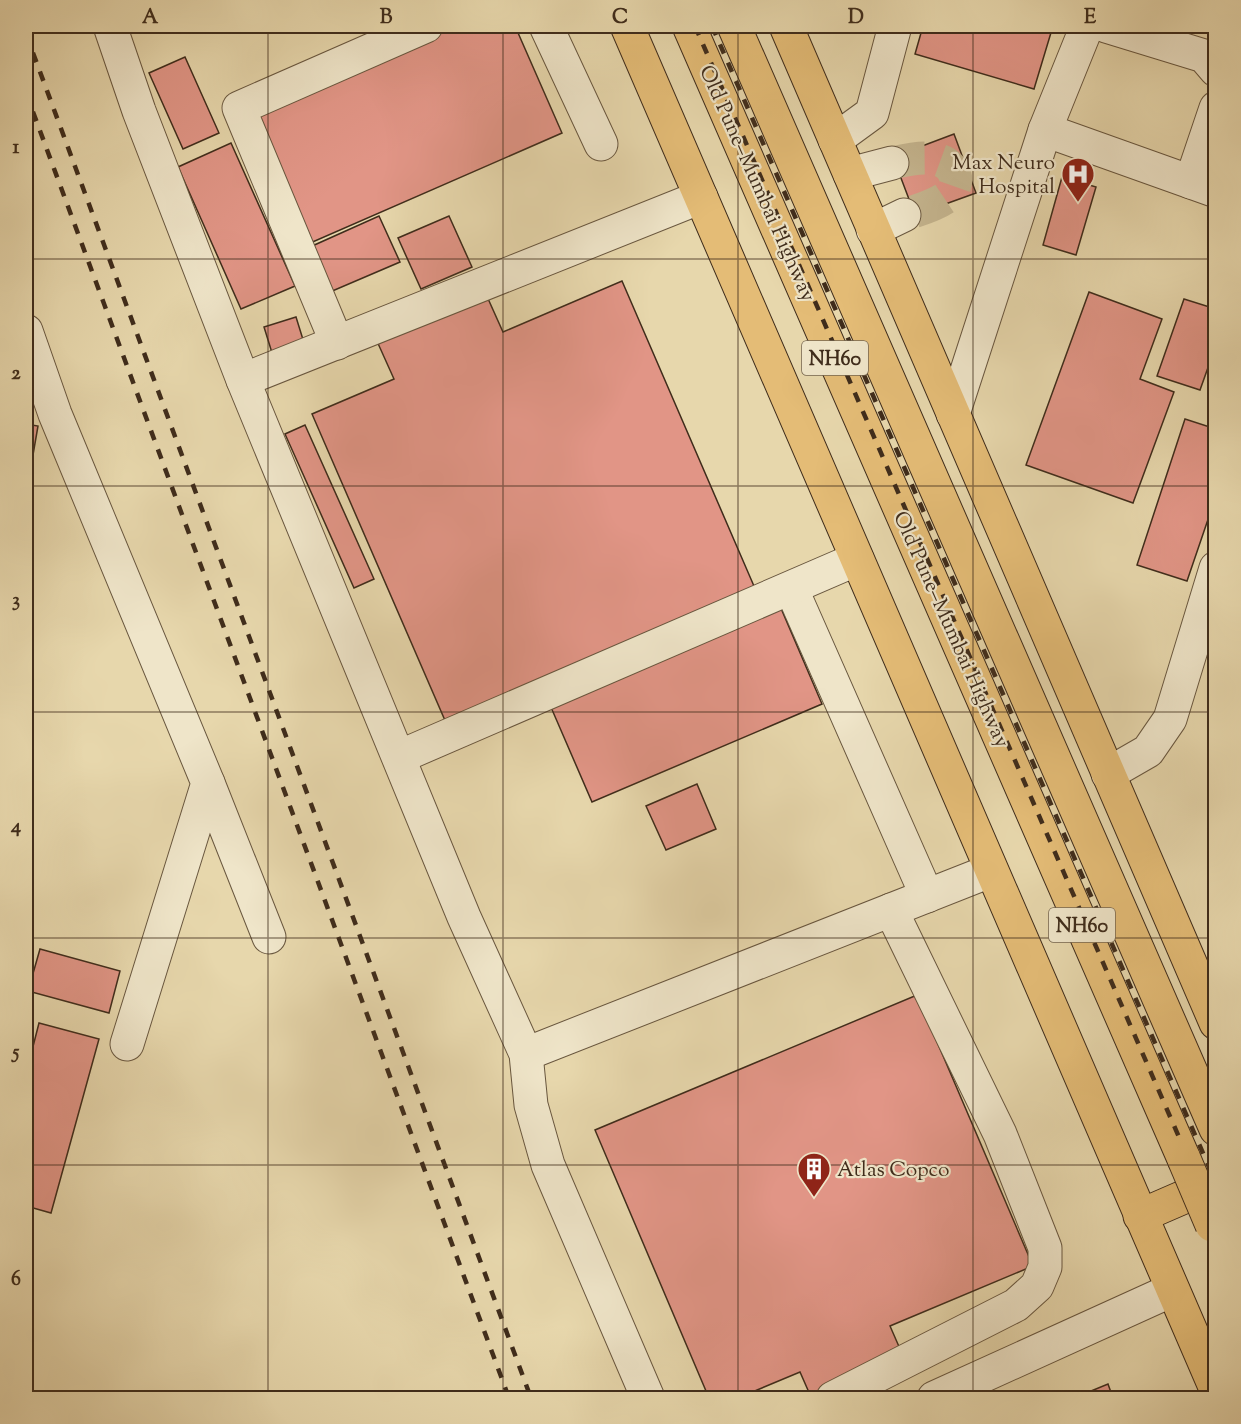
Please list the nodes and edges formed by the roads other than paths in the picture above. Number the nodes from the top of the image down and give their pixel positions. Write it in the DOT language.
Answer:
graph roads {
  1 [pos="110,26"];
  2 [pos="426,26"];
  3 [pos="546,26"];
  4 [pos="627,26"];
  5 [pos="690,26"];
  6 [pos="734,26"];
  7 [pos="786,26"];
  8 [pos="895,26"];
  9 [pos="1087,26"];
  10 [pos="1106,26"];
  11 [pos="1215,70"];
  12 [pos="1215,108"];
  13 [pos="1045,130"];
  14 [pos="835,140"];
  15 [pos="601,144"];
  16 [pos="892,163"];
  17 [pos="850,174"];
  18 [pos="1203,186"];
  19 [pos="701,197"];
  20 [pos="904,215"];
  21 [pos="873,230"];
  22 [pos="26,331"];
  23 [pos="337,343"];
  24 [pos="243,380"];
  25 [pos="953,414"];
  26 [pos="856,559"];
  27 [pos="1215,568"];
  28 [pos="792,590"];
  29 [pos="399,757"];
  30 [pos="1108,774"];
  31 [pos="208,783"];
  32 [pos="990,871"];
  33 [pos="927,896"];
  34 [pos="891,910"];
  35 [pos="269,937"];
  36 [pos="1215,1023"];
  37 [pos="128,1044"];
  38 [pos="526,1054"];
  39 [pos="1215,1129"];
  40 [pos="1215,1183"];
  41 [pos="1140,1216"];
  42 [pos="1214,1228"];
  43 [pos="1172,1290"];
  44 [pos="1215,1389"];
  45 [pos="648,1398"];
  46 [pos="833,1398"];
  47 [pos="934,1398"];
  1 -- 24 [label="street"];
  2 -- 23 [label="street"];
  3 -- 15 [label="street"];
  4 -- 19 [label="main road"];
  5 -- 42 [label="main road, Old Pune–Mumbai Highway / NH60, bridge"];
  6 -- 39 [label="main road, Old Pune–Mumbai Highway / NH60"];
  7 -- 14 [label="main road"];
  8 -- 14 [label="street"];
  9 -- 13 [label="street"];
  10 -- 11 [label="street"];
  12 -- 18 [label="street"];
  13 -- 18 [label="street"];
  13 -- 25 [label="street"];
  14 -- 17 [label="main road"];
  16 -- 17 [label="street"];
  17 -- 21 [label="main road"];
  19 -- 23 [label="street"];
  19 -- 26 [label="main road"];
  20 -- 21 [label="street"];
  21 -- 25 [label="main road"];
  22 -- 31 [label="street"];
  23 -- 24 [label="street"];
  24 -- 29 [label="street"];
  25 -- 30 [label="main road"];
  26 -- 28 [label="street"];
  26 -- 32 [label="main road"];
  27 -- 30 [label="street"];
  28 -- 29 [label="street"];
  28 -- 33 [label="street"];
  29 -- 38 [label="street"];
  30 -- 36 [label="main road"];
  31 -- 35 [label="street"];
  31 -- 37 [label="street"];
  32 -- 33 [label="street"];
  32 -- 41 [label="main road"];
  33 -- 34 [label="street"];
  34 -- 38 [label="street"];
  34 -- 46 [label="street"];
  38 -- 45 [label="street"];
  40 -- 41 [label="main road"];
  41 -- 43 [label="main road"];
  43 -- 44 [label="main road"];
  43 -- 47 [label="street"];
}
